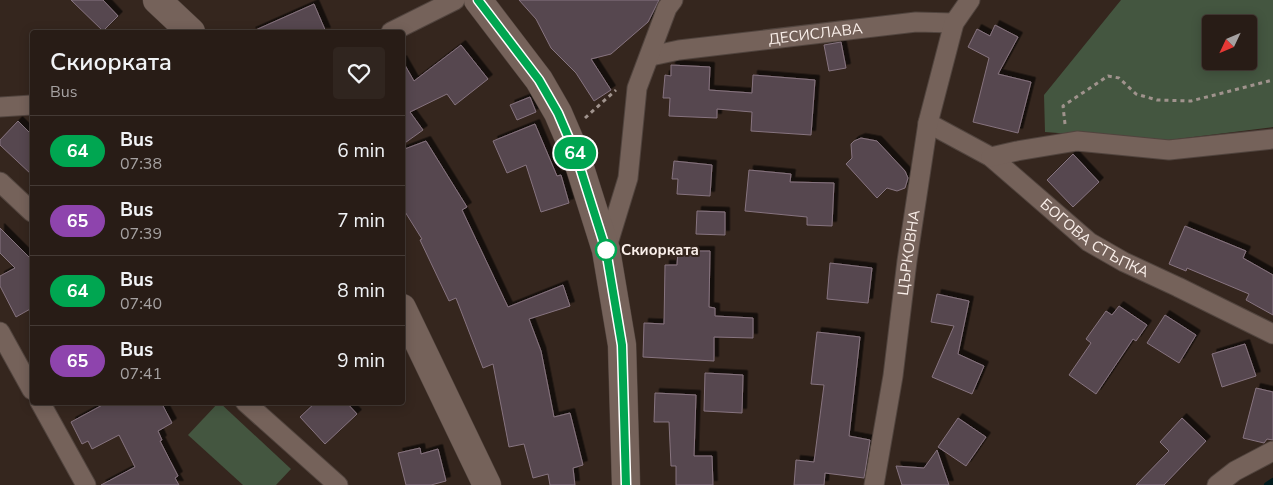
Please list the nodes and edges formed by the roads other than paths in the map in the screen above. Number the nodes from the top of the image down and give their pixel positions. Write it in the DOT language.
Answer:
graph roads {
  1 [pos="157,0"];
  2 [pos="455,0"];
  3 [pos="478,0"];
  4 [pos="672,0"];
  5 [pos="970,0"];
  6 [pos="954,23"];
  7 [pos="189,30"];
  8 [pos="395,30"];
  9 [pos="651,56"];
  10 [pos="30,105"];
  11 [pos="0,107"];
  12 [pos="928,123"];
  13 [pos="1273,140"];
  14 [pos="991,157"];
  15 [pos="0,182"];
  16 [pos="30,210"];
  17 [pos="606,250"];
  18 [pos="405,314"];
  19 [pos="0,332"];
  20 [pos="1273,334"];
  21 [pos="30,386"];
  22 [pos="42,405"];
  23 [pos="249,405"];
  24 [pos="1273,451"];
  25 [pos="86,485"];
  26 [pos="338,485"];
  27 [pos="488,485"];
  28 [pos="626,485"];
  29 [pos="874,485"];
  30 [pos="1217,485"];
  1 -- 7 [label="main road"];
  2 -- 8 [label="street"];
  3 -- 17 [label="main road"];
  4 -- 9 [label="street"];
  5 -- 6 [label="street"];
  6 -- 9 [label="street, ДЕСИСЛАВА"];
  6 -- 12 [label="street, ЦЪРКОВНА"];
  9 -- 17 [label="street"];
  10 -- 11 [label="street"];
  12 -- 14 [label="street, БОГОВА СТЪПКА"];
  12 -- 29 [label="street, ЦЪРКОВНА"];
  13 -- 14 [label="street"];
  14 -- 20 [label="street, БОГОВА СТЪПКА"];
  15 -- 16 [label="street"];
  17 -- 28 [label="main road"];
  18 -- 27 [label="main road"];
  19 -- 21 [label="street"];
  22 -- 25 [label="street"];
  23 -- 26 [label="street"];
  24 -- 30 [label="street"];
}
